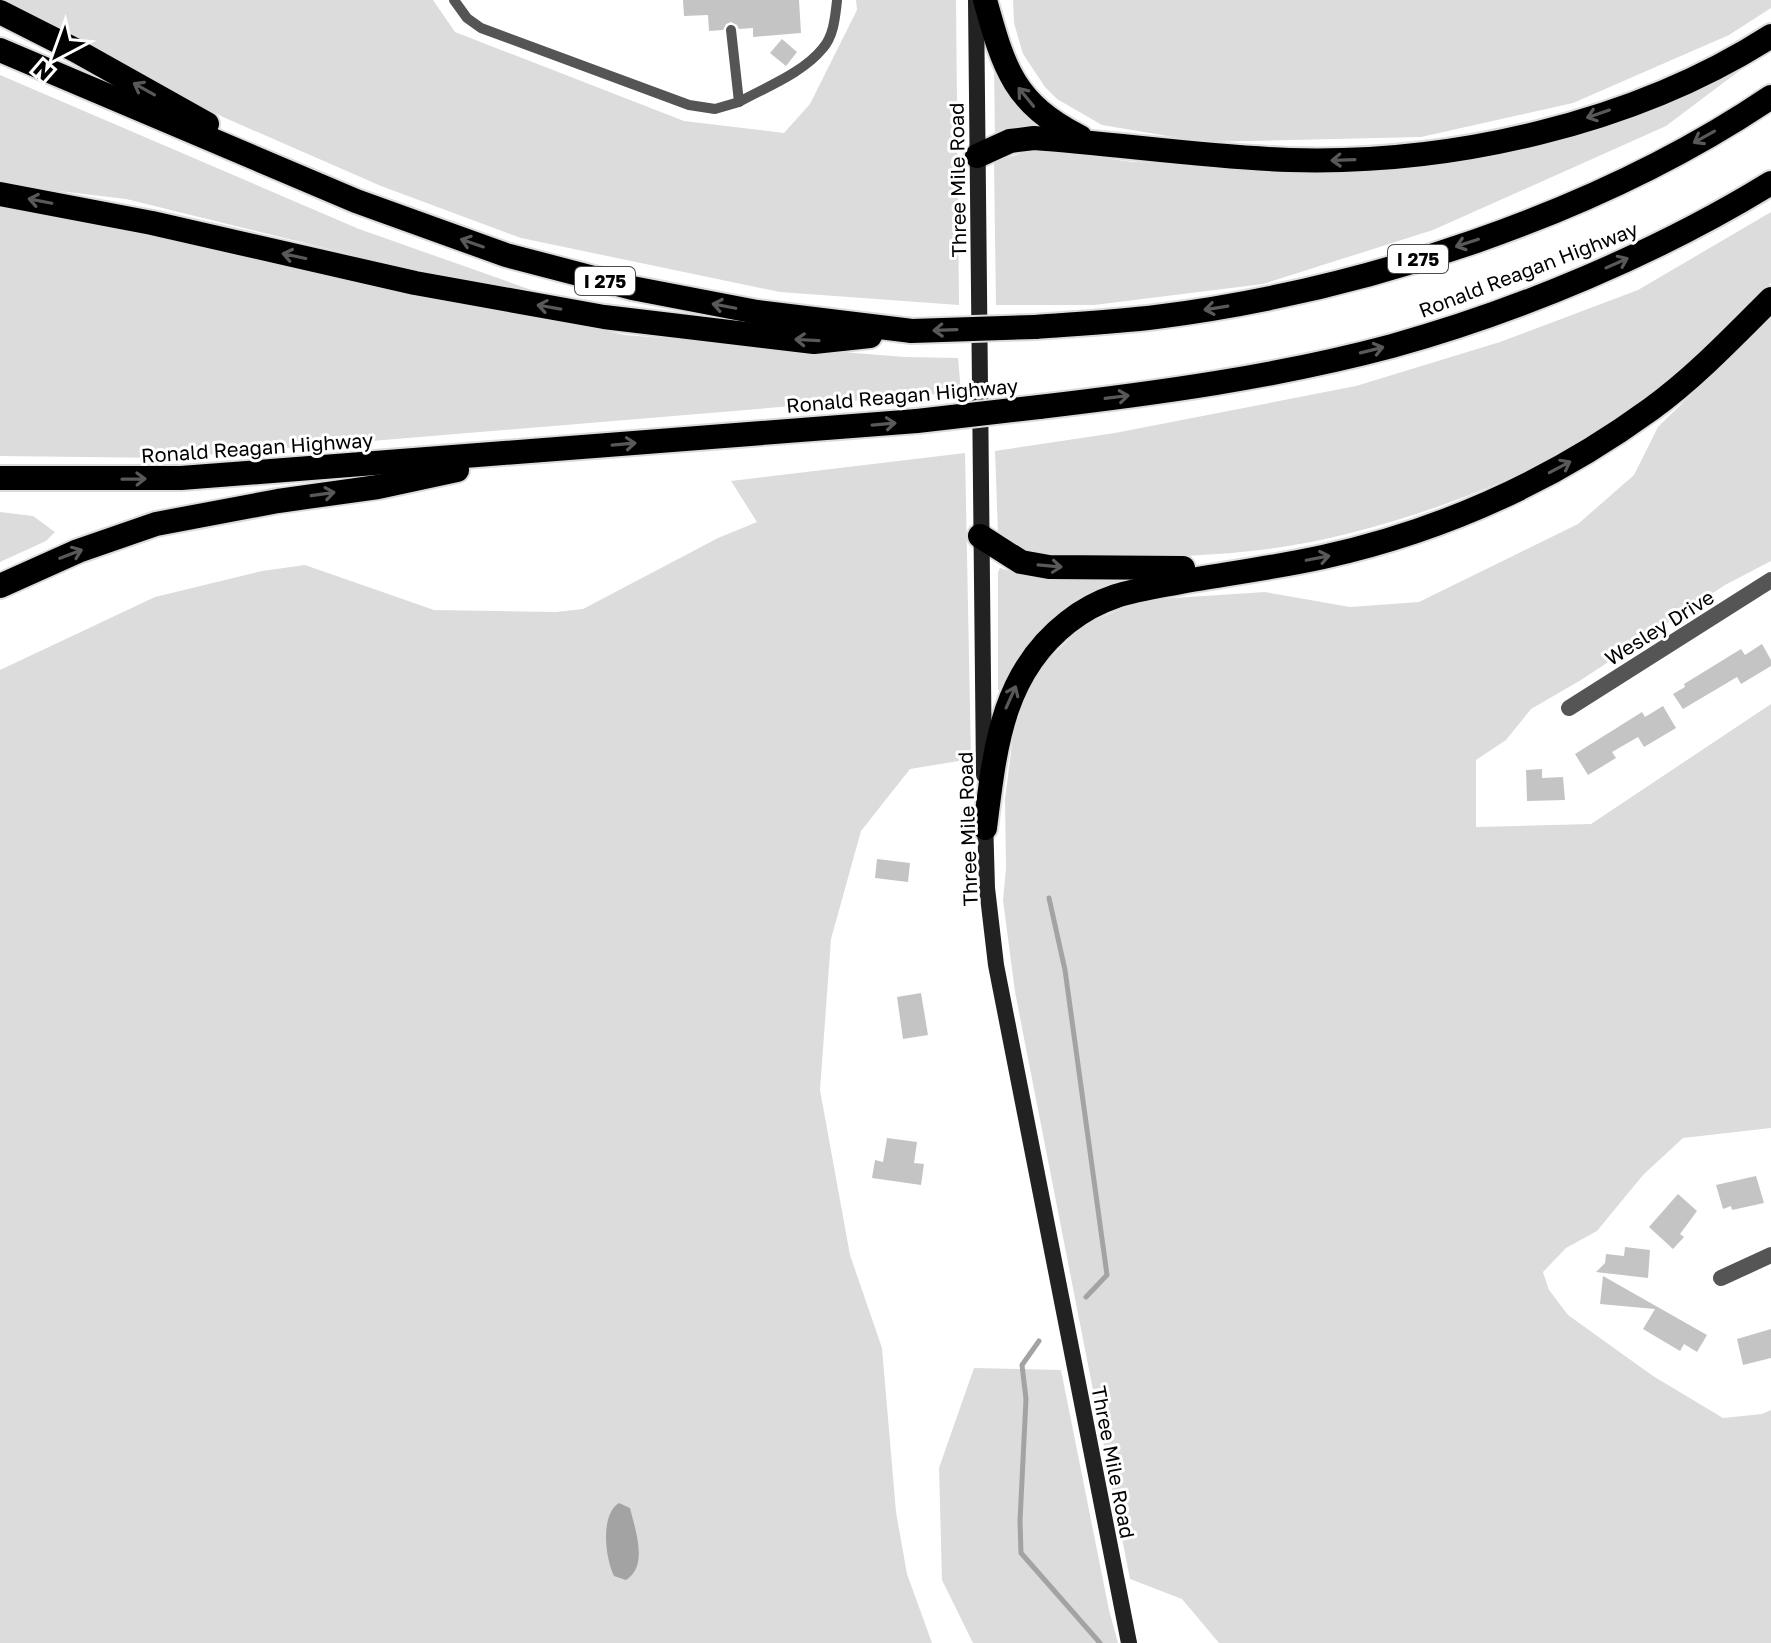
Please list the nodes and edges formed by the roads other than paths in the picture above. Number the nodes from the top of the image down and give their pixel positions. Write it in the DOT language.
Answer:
graph roads {
  1 [pos="454,0"];
  2 [pos="976,0"];
  3 [pos="985,0"];
  4 [pos="837,1"];
  5 [pos="0,12"];
  6 [pos="731,30"];
  7 [pos="1771,36"];
  8 [pos="0,50"];
  9 [pos="1771,97"];
  10 [pos="739,102"];
  11 [pos="1089,142"];
  12 [pos="977,156"];
  13 [pos="310,182"];
  14 [pos="1771,183"];
  15 [pos="0,194"];
  16 [pos="1771,299"];
  17 [pos="912,331"];
  18 [pos="547,451"];
  19 [pos="0,478"];
  20 [pos="980,536"];
  21 [pos="1241,571"];
  22 [pos="1771,580"];
  23 [pos="0,586"];
  24 [pos="1569,708"];
  25 [pos="985,828"];
  26 [pos="1771,1255"];
  27 [pos="1721,1278"];
  28 [pos="1129,1643"];
  1 -- 10 [label="lane"];
  2 -- 12 [label="street, Three Mile Road"];
  11 -- 3 [label="highway, one-way"];
  4 -- 10 [label="lane"];
  13 -- 5 [label="highway, one-way"];
  6 -- 10 [label="lane"];
  7 -- 11 [label="highway, one-way"];
  8 -- 13 [label="highway, I 275"];
  9 -- 17 [label="highway, I 275, one-way, bridge"];
  11 -- 12 [label="highway"];
  12 -- 20 [label="street, Three Mile Road"];
  17 -- 13 [label="highway, I 275, one-way"];
  18 -- 14 [label="highway, Ronald Reagan Highway, one-way, bridge"];
  17 -- 15 [label="highway, one-way"];
  21 -- 16 [label="highway, one-way"];
  19 -- 18 [label="highway, Ronald Reagan Highway, one-way"];
  23 -- 18 [label="highway, one-way"];
  20 -- 21 [label="highway, one-way"];
  20 -- 25 [label="street, Three Mile Road"];
  25 -- 21 [label="highway, one-way"];
  22 -- 24 [label="street, Wesley Drive"];
  25 -- 28 [label="street, Three Mile Road"];
  26 -- 27 [label="street"];
}
